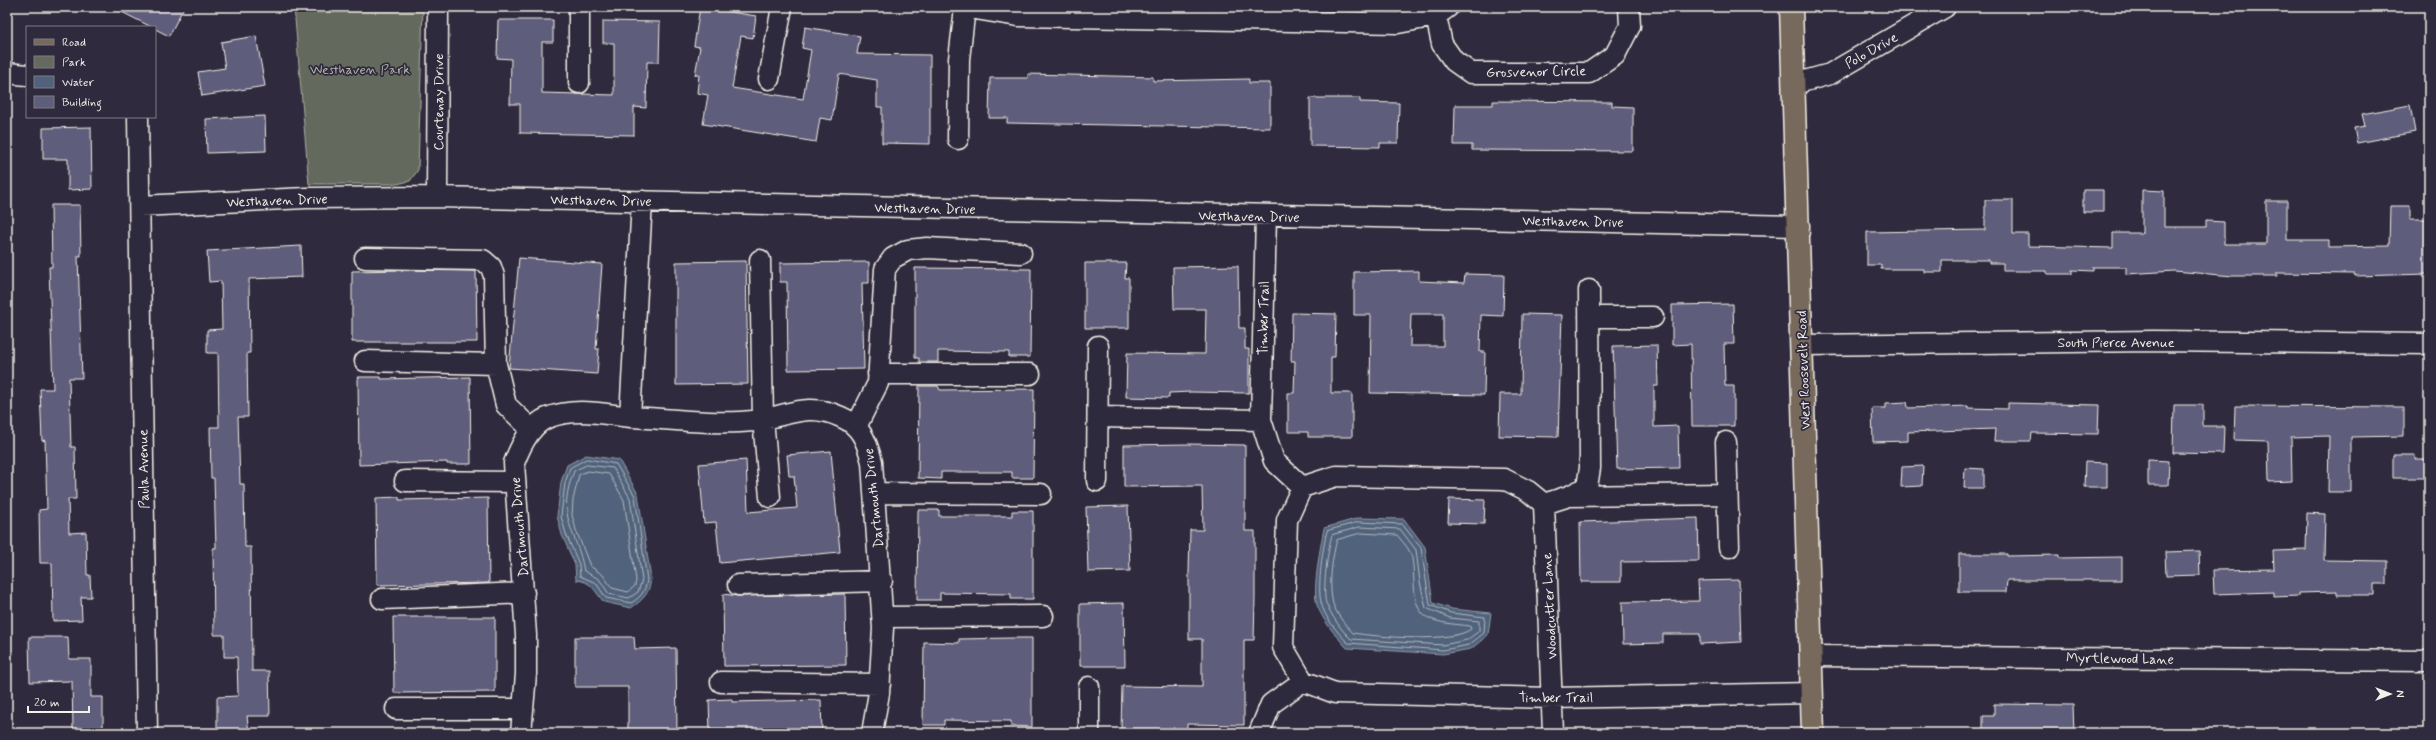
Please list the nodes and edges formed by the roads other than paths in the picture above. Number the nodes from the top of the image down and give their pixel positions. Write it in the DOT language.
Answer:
graph roads {
  1 [pos="438,7"];
  2 [pos="579,7"];
  3 [pos="782,7"];
  4 [pos="964,7"];
  5 [pos="1629,7"];
  6 [pos="1791,7"];
  7 [pos="1945,7"];
  8 [pos="1442,12"];
  9 [pos="1213,13"];
  10 [pos="1329,14"];
  11 [pos="7,73"];
  12 [pos="26,75"];
  13 [pos="769,79"];
  14 [pos="579,83"];
  15 [pos="1794,84"];
  16 [pos="138,118"];
  17 [pos="958,139"];
  18 [pos="437,197"];
  19 [pos="642,201"];
  20 [pos="140,206"];
  21 [pos="1266,216"];
  22 [pos="1799,226"];
  23 [pos="1021,253"];
  24 [pos="365,258"];
  25 [pos="760,260"];
  26 [pos="1589,290"];
  27 [pos="1589,317"];
  28 [pos="1653,317"];
  29 [pos="2429,344"];
  30 [pos="1803,345"];
  31 [pos="1098,346"];
  32 [pos="365,361"];
  33 [pos="496,364"];
  34 [pos="878,374"];
  35 [pos="1030,374"];
  36 [pos="630,416"];
  37 [pos="1098,417"];
  38 [pos="763,419"];
  39 [pos="1261,420"];
  40 [pos="856,425"];
  41 [pos="532,430"];
  42 [pos="1726,442"];
  43 [pos="1097,481"];
  44 [pos="405,482"];
  45 [pos="515,482"];
  46 [pos="1302,487"];
  47 [pos="875,493"];
  48 [pos="1041,494"];
  49 [pos="1727,494"];
  50 [pos="1569,496"];
  51 [pos="770,497"];
  52 [pos="1544,504"];
  53 [pos="1729,547"];
  54 [pos="882,581"];
  55 [pos="738,585"];
  56 [pos="524,593"];
  57 [pos="382,599"];
  58 [pos="1043,616"];
  59 [pos="883,617"];
  60 [pos="1811,656"];
  61 [pos="2429,661"];
  62 [pos="1303,681"];
  63 [pos="721,682"];
  64 [pos="880,684"];
  65 [pos="1089,687"];
  66 [pos="1812,693"];
  67 [pos="1553,698"];
  68 [pos="396,709"];
  69 [pos="523,709"];
  70 [pos="876,732"];
  71 [pos="147,733"];
  72 [pos="521,733"];
  73 [pos="1089,733"];
  74 [pos="1259,733"];
  75 [pos="1553,733"];
  76 [pos="1813,733"];
  1 -- 18 [label="street, Courtenay Drive"];
  2 -- 14 [label="street"];
  3 -- 13 [label="street"];
  4 -- 9 [label="street"];
  4 -- 17 [label="street"];
  5 -- 8 [label="street, Grosvenor Circle"];
  6 -- 15 [label="main road, West Roosevelt Road"];
  7 -- 15 [label="street, Polo Drive"];
  8 -- 10 [label="street"];
  9 -- 10 [label="street"];
  11 -- 12 [label="street"];
  15 -- 22 [label="main road, West Roosevelt Road"];
  16 -- 20 [label="street"];
  18 -- 19 [label="street, Westhaven Drive"];
  18 -- 20 [label="street, Westhaven Drive"];
  19 -- 21 [label="street, Westhaven Drive"];
  19 -- 36 [label="street"];
  20 -- 71 [label="street, Paula Avenue"];
  21 -- 22 [label="street, Westhaven Drive"];
  21 -- 39 [label="street, Timber Trail"];
  22 -- 30 [label="main road, West Roosevelt Road"];
  23 -- 34 [label="street"];
  24 -- 33 [label="street"];
  25 -- 38 [label="street"];
  26 -- 27 [label="street"];
  27 -- 28 [label="street"];
  27 -- 50 [label="street"];
  29 -- 30 [label="street, South Pierce Avenue"];
  30 -- 60 [label="main road, West Roosevelt Road"];
  31 -- 37 [label="street"];
  32 -- 33 [label="street"];
  33 -- 41 [label="street"];
  34 -- 35 [label="street"];
  34 -- 40 [label="street"];
  36 -- 38 [label="street, Dartmouth Drive"];
  36 -- 41 [label="street, Dartmouth Drive"];
  37 -- 39 [label="street"];
  37 -- 43 [label="street"];
  38 -- 40 [label="street, Dartmouth Drive"];
  38 -- 51 [label="street"];
  39 -- 46 [label="street, Timber Trail"];
  40 -- 47 [label="street, Dartmouth Drive"];
  41 -- 45 [label="street, Dartmouth Drive"];
  42 -- 49 [label="street"];
  44 -- 45 [label="street"];
  45 -- 56 [label="street, Dartmouth Drive"];
  46 -- 52 [label="street"];
  46 -- 62 [label="street"];
  47 -- 48 [label="street"];
  47 -- 54 [label="street, Dartmouth Drive"];
  49 -- 50 [label="street"];
  49 -- 53 [label="street"];
  50 -- 52 [label="street"];
  52 -- 67 [label="street, Woodcutter Lane"];
  54 -- 55 [label="street"];
  54 -- 59 [label="street, Dartmouth Drive"];
  56 -- 57 [label="street"];
  56 -- 69 [label="street, Dartmouth Drive"];
  58 -- 59 [label="street"];
  59 -- 64 [label="street, Dartmouth Drive"];
  60 -- 61 [label="street, Myrtlewood Lane"];
  60 -- 66 [label="main road, West Roosevelt Road"];
  62 -- 67 [label="street, Timber Trail"];
  62 -- 74 [label="street"];
  63 -- 64 [label="street"];
  64 -- 70 [label="street, Dartmouth Drive"];
  65 -- 73 [label="street"];
  66 -- 67 [label="street, Timber Trail"];
  66 -- 76 [label="main road, West Roosevelt Road"];
  67 -- 75 [label="street, Woodcutter Lane"];
  68 -- 69 [label="street"];
  69 -- 72 [label="street, Dartmouth Drive"];
}
